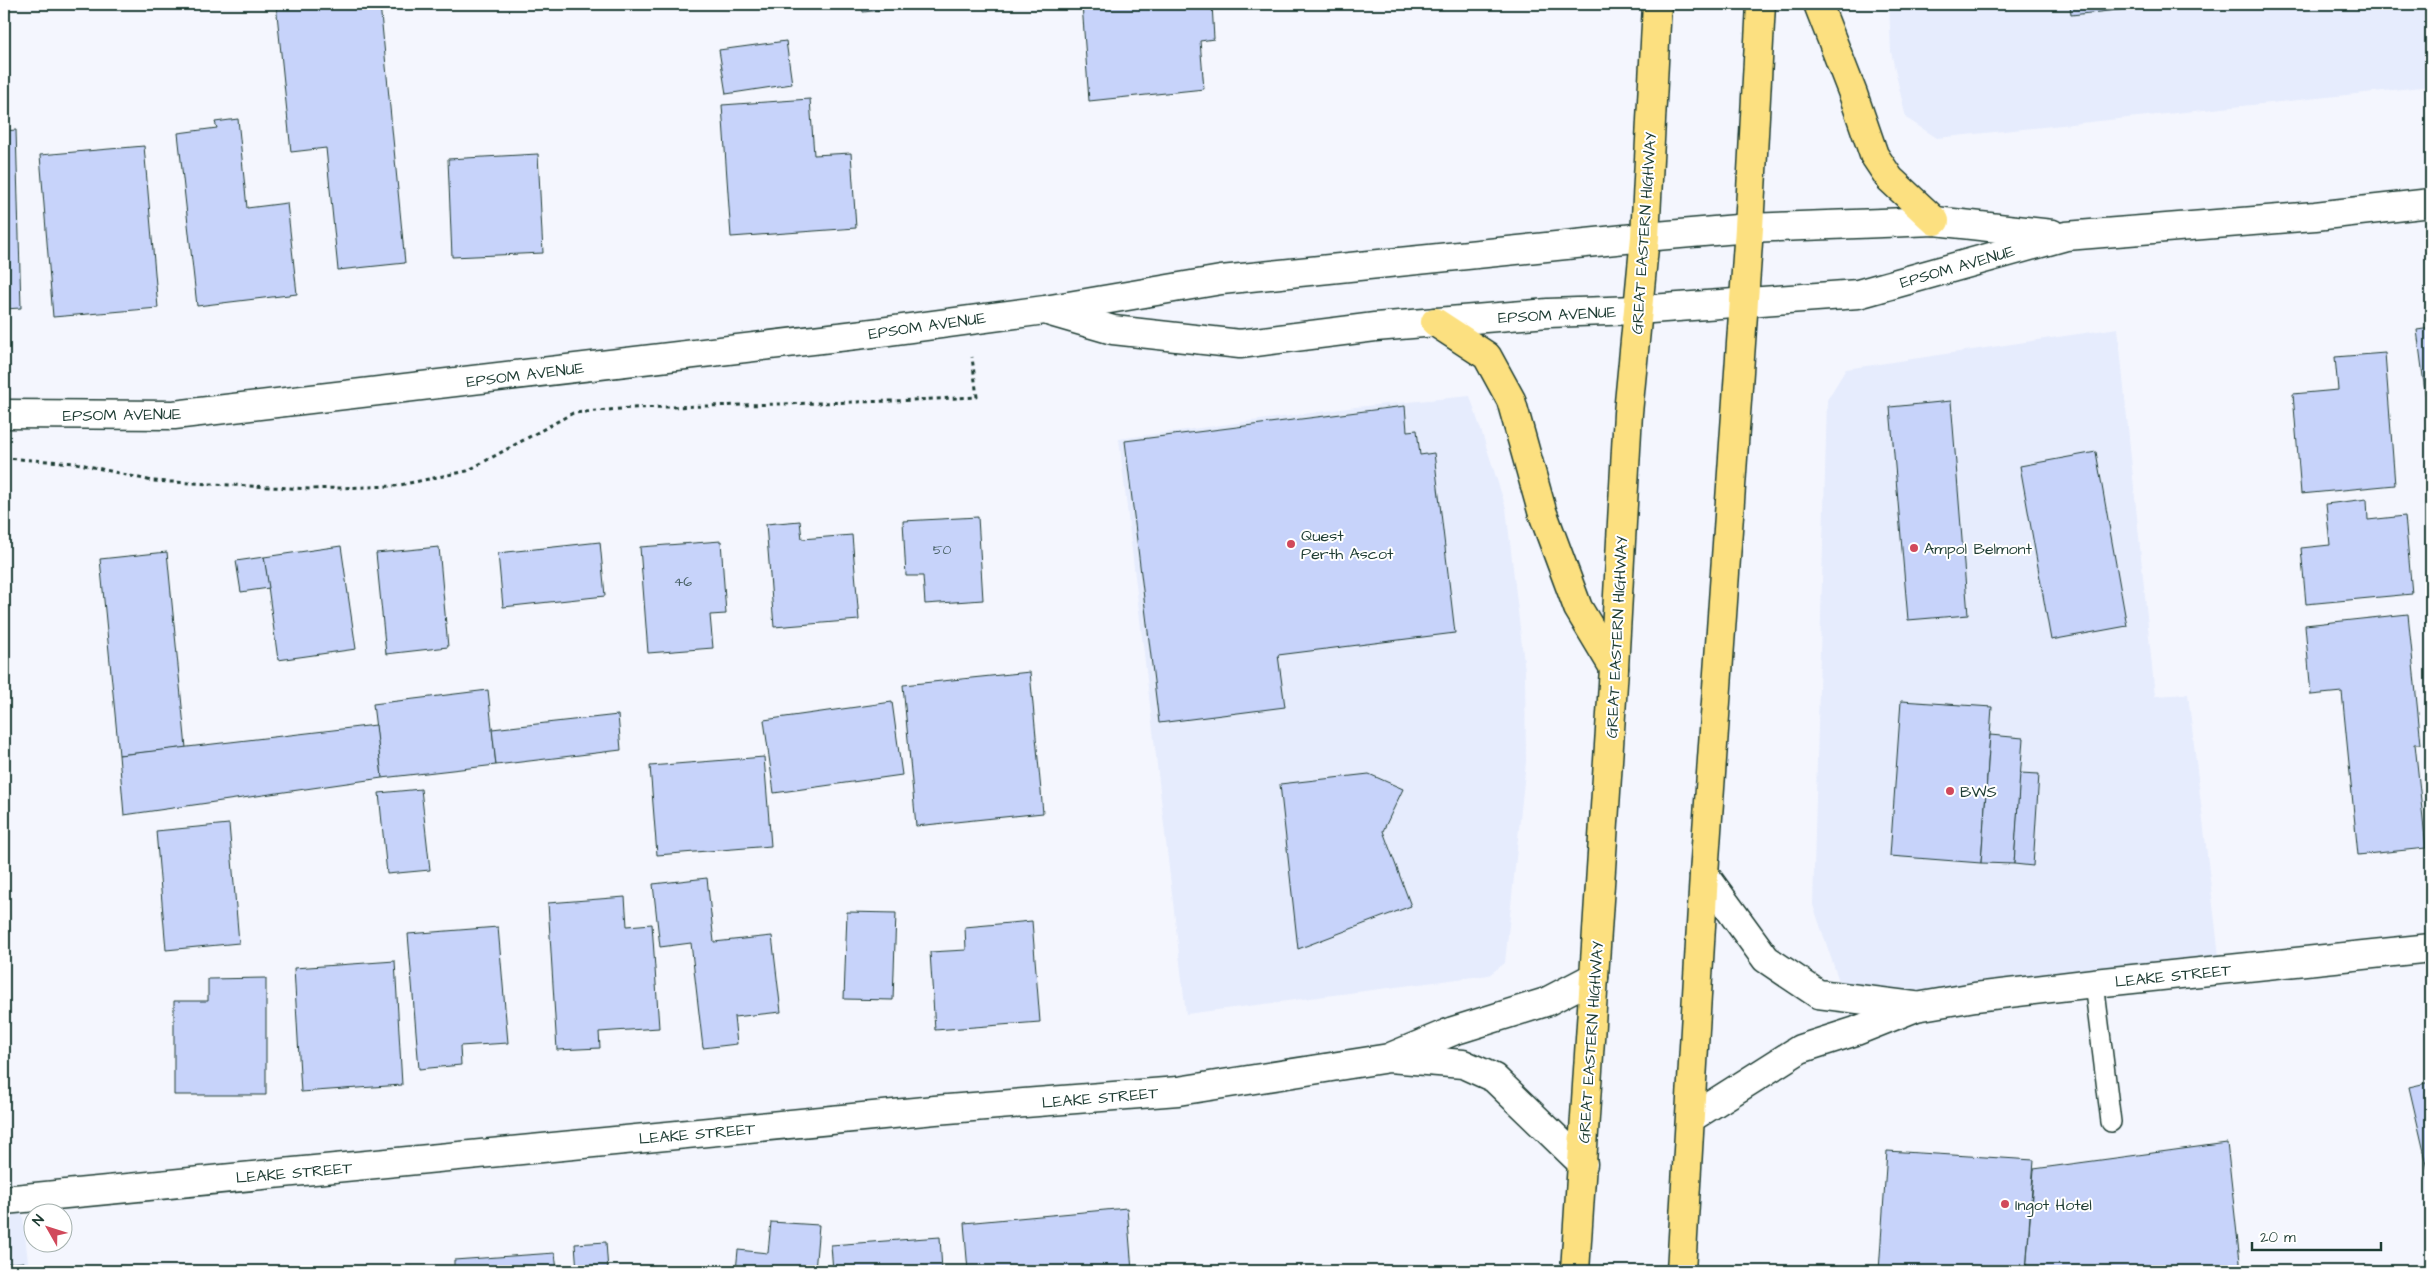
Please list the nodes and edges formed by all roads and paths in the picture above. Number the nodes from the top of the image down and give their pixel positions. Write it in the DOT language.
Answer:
graph roads {
  1 [pos="1657,4"];
  2 [pos="1761,4"];
  3 [pos="1818,4"];
  4 [pos="2431,202"];
  5 [pos="1935,222"];
  6 [pos="1749,228"];
  7 [pos="2066,236"];
  8 [pos="1645,237"];
  9 [pos="1744,301"];
  10 [pos="1045,310"];
  11 [pos="1637,310"];
  12 [pos="966,319"];
  13 [pos="1435,322"];
  14 [pos="4,414"];
  15 [pos="4,458"];
  16 [pos="1614,668"];
  17 [pos="1704,874"];
  18 [pos="2431,948"];
  19 [pos="1594,977"];
  20 [pos="2094,983"];
  21 [pos="1916,1006"];
  22 [pos="1389,1058"];
  23 [pos="1691,1118"];
  24 [pos="2111,1122"];
  25 [pos="1582,1164"];
  26 [pos="4,1200"];
  27 [pos="1575,1271"];
  28 [pos="1680,1271"];
  1 -- 8 [label="highway, GREAT EASTERN HIGHWAY"];
  2 -- 6 [label="highway"];
  3 -- 5 [label="highway"];
  4 -- 7 [label="street, EPSOM AVENUE"];
  5 -- 6 [label="street, EPSOM AVENUE"];
  5 -- 7 [label="street, EPSOM AVENUE"];
  6 -- 8 [label="street, EPSOM AVENUE"];
  6 -- 9 [label="highway"];
  7 -- 9 [label="street, EPSOM AVENUE"];
  8 -- 10 [label="street, EPSOM AVENUE"];
  8 -- 11 [label="highway, GREAT EASTERN HIGHWAY"];
  9 -- 11 [label="street, EPSOM AVENUE"];
  9 -- 17 [label="highway"];
  10 -- 12 [label="street, EPSOM AVENUE"];
  10 -- 13 [label="street, EPSOM AVENUE"];
  11 -- 13 [label="street, EPSOM AVENUE"];
  11 -- 16 [label="highway, GREAT EASTERN HIGHWAY"];
  12 -- 14 [label="street, EPSOM AVENUE"];
  12 -- 15 [label="path"];
  13 -- 16 [label="highway"];
  16 -- 19 [label="highway, GREAT EASTERN HIGHWAY"];
  17 -- 21 [label="street, LEAKE STREET"];
  17 -- 23 [label="highway"];
  18 -- 20 [label="street, LEAKE STREET"];
  19 -- 22 [label="street, LEAKE STREET"];
  19 -- 25 [label="highway, GREAT EASTERN HIGHWAY"];
  20 -- 21 [label="street, LEAKE STREET"];
  20 -- 24 [label="lane"];
  21 -- 23 [label="street, LEAKE STREET"];
  22 -- 25 [label="street, LEAKE STREET"];
  22 -- 26 [label="street, LEAKE STREET"];
  23 -- 28 [label="highway"];
  25 -- 27 [label="highway, GREAT EASTERN HIGHWAY"];
}
